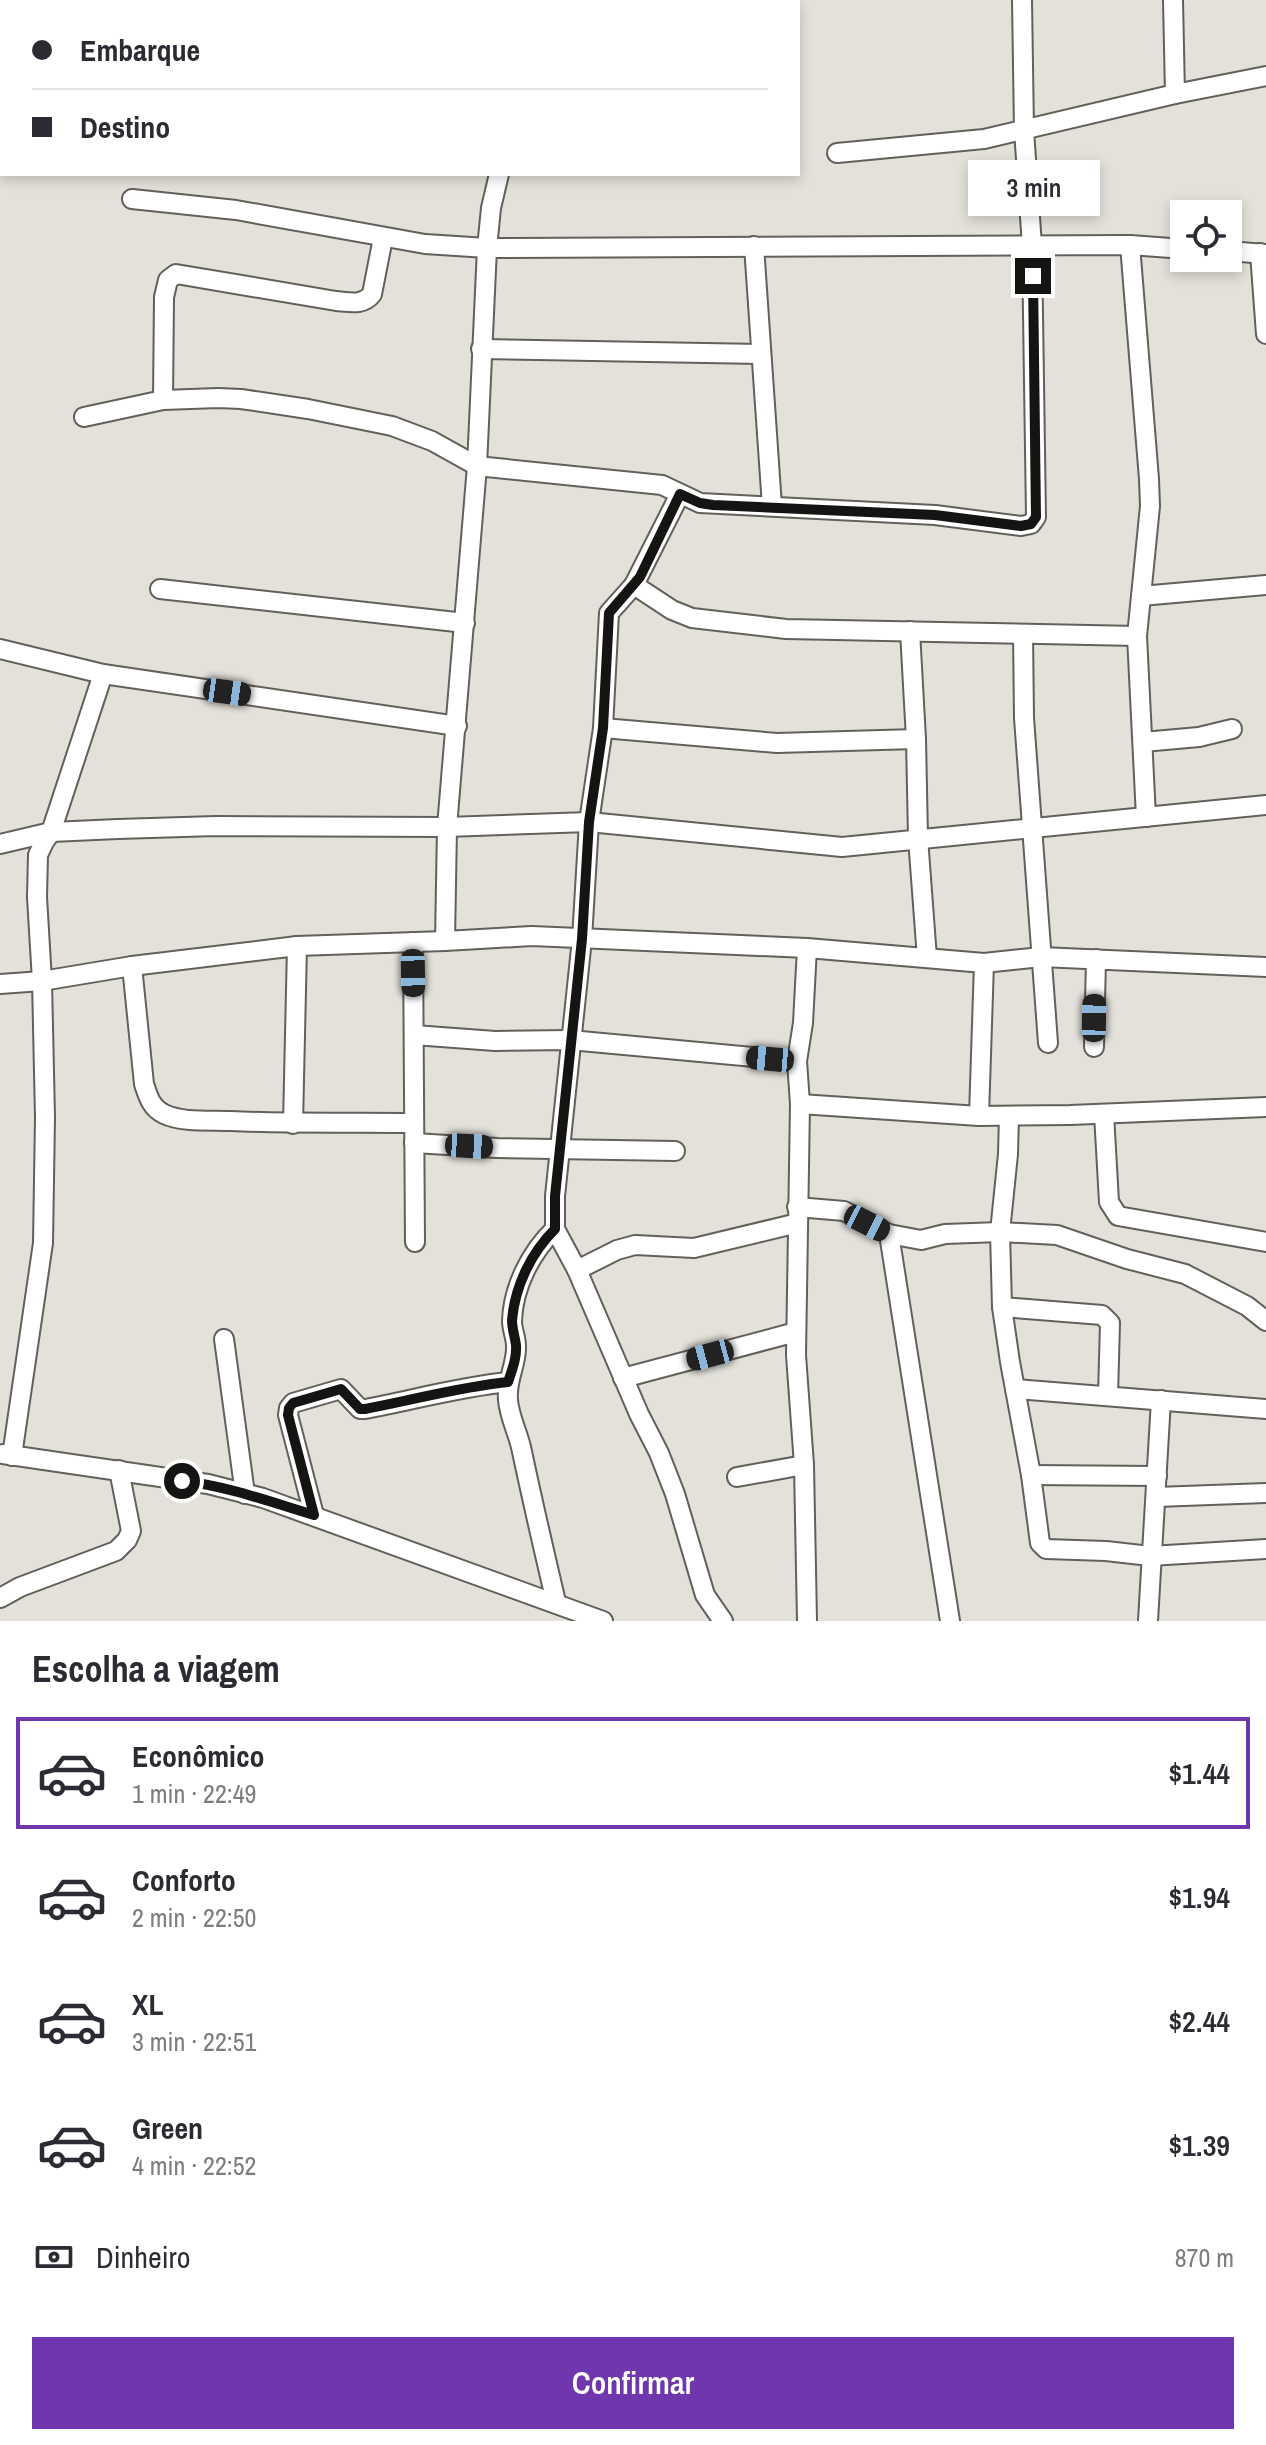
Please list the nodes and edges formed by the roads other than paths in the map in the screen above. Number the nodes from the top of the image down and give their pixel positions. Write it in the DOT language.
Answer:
graph roads {
  1 [pos="1022,0"];
  2 [pos="1173,0"];
  3 [pos="1266,76"];
  4 [pos="1175,94"];
  5 [pos="1024,130"];
  6 [pos="837,153"];
  7 [pos="499,176"];
  8 [pos="132,199"];
  9 [pos="383,238"];
  10 [pos="1130,245"];
  11 [pos="754,246"];
  12 [pos="1032,246"];
  13 [pos="487,248"];
  14 [pos="1170,248"];
  15 [pos="1242,252"];
  16 [pos="1263,254"];
  17 [pos="1266,334"];
  18 [pos="481,349"];
  19 [pos="761,354"];
  20 [pos="163,400"];
  21 [pos="84,417"];
  22 [pos="477,466"];
  23 [pos="680,494"];
  24 [pos="772,506"];
  25 [pos="634,585"];
  26 [pos="1266,585"];
  27 [pos="160,589"];
  28 [pos="1141,596"];
  29 [pos="465,623"];
  30 [pos="910,631"];
  31 [pos="1023,634"];
  32 [pos="1137,636"];
  33 [pos="0,649"];
  34 [pos="103,674"];
  35 [pos="457,726"];
  36 [pos="603,728"];
  37 [pos="1232,729"];
  38 [pos="916,739"];
  39 [pos="1143,742"];
  40 [pos="1266,805"];
  41 [pos="1146,817"];
  42 [pos="589,822"];
  43 [pos="447,827"];
  44 [pos="1031,829"];
  45 [pos="51,832"];
  46 [pos="918,838"];
  47 [pos="0,844"];
  48 [pos="582,939"];
  49 [pos="445,941"];
  50 [pos="413,942"];
  51 [pos="297,946"];
  52 [pos="807,948"];
  53 [pos="1041,957"];
  54 [pos="927,958"];
  55 [pos="1096,959"];
  56 [pos="984,963"];
  57 [pos="132,966"];
  58 [pos="1266,967"];
  59 [pos="42,981"];
  60 [pos="0,984"];
  61 [pos="414,1035"];
  62 [pos="570,1040"];
  63 [pos="1048,1043"];
  64 [pos="1094,1047"];
  65 [pos="797,1061"];
  66 [pos="800,1104"];
  67 [pos="1266,1107"];
  68 [pos="1104,1114"];
  69 [pos="979,1116"];
  70 [pos="1009,1116"];
  71 [pos="414,1123"];
  72 [pos="293,1124"];
  73 [pos="414,1143"];
  74 [pos="562,1148"];
  75 [pos="675,1151"];
  76 [pos="798,1215"];
  77 [pos="555,1229"];
  78 [pos="1000,1232"];
  79 [pos="889,1234"];
  80 [pos="415,1242"];
  81 [pos="1266,1242"];
  82 [pos="577,1270"];
  83 [pos="1002,1307"];
  84 [pos="1266,1321"];
  85 [pos="796,1332"];
  86 [pos="224,1339"];
  87 [pos="623,1378"];
  88 [pos="508,1382"];
  89 [pos="1015,1389"];
  90 [pos="1108,1396"];
  91 [pos="1161,1400"];
  92 [pos="1266,1409"];
  93 [pos="6,1454"];
  94 [pos="804,1465"];
  95 [pos="119,1470"];
  96 [pos="1031,1475"];
  97 [pos="1157,1476"];
  98 [pos="737,1477"];
  99 [pos="1266,1493"];
  100 [pos="245,1494"];
  101 [pos="1156,1497"];
  102 [pos="314,1515"];
  103 [pos="1266,1549"];
  104 [pos="1150,1556"];
  105 [pos="0,1598"];
  106 [pos="556,1602"];
  107 [pos="603,1621"];
  108 [pos="723,1621"];
  109 [pos="807,1621"];
  110 [pos="950,1621"];
  111 [pos="1148,1621"];
  1 -- 5 [label="street"];
  2 -- 4 [label="street"];
  3 -- 4 [label="street"];
  4 -- 5 [label="street"];
  5 -- 6 [label="street"];
  5 -- 12 [label="street"];
  7 -- 13 [label="street"];
  8 -- 9 [label="street"];
  9 -- 13 [label="street"];
  9 -- 20 [label="street"];
  10 -- 12 [label="street"];
  10 -- 14 [label="street"];
  10 -- 28 [label="street"];
  11 -- 12 [label="street"];
  11 -- 13 [label="street"];
  11 -- 19 [label="street"];
  12 -- 24 [label="street"];
  13 -- 18 [label="street"];
  15 -- 16 [label="street"];
  16 -- 17 [label="street"];
  18 -- 19 [label="street"];
  18 -- 22 [label="street"];
  19 -- 24 [label="street"];
  20 -- 21 [label="street"];
  20 -- 22 [label="street"];
  22 -- 23 [label="street"];
  22 -- 29 [label="street"];
  23 -- 24 [label="street"];
  23 -- 25 [label="street"];
  25 -- 30 [label="street"];
  25 -- 36 [label="street"];
  26 -- 28 [label="street"];
  27 -- 29 [label="street"];
  28 -- 32 [label="street"];
  29 -- 35 [label="street"];
  30 -- 31 [label="street"];
  30 -- 38 [label="street"];
  31 -- 32 [label="street"];
  31 -- 44 [label="street"];
  32 -- 39 [label="street"];
  33 -- 34 [label="street"];
  34 -- 35 [label="street"];
  34 -- 45 [label="street"];
  35 -- 43 [label="street"];
  36 -- 38 [label="street"];
  36 -- 42 [label="street"];
  37 -- 39 [label="street"];
  38 -- 46 [label="street"];
  39 -- 41 [label="street"];
  40 -- 41 [label="street"];
  41 -- 44 [label="street"];
  42 -- 43 [label="street"];
  42 -- 46 [label="street"];
  42 -- 48 [label="street"];
  43 -- 45 [label="street"];
  43 -- 49 [label="street"];
  44 -- 46 [label="street"];
  44 -- 53 [label="street"];
  45 -- 47 [label="street"];
  45 -- 59 [label="street"];
  46 -- 54 [label="street"];
  48 -- 49 [label="street"];
  48 -- 52 [label="street"];
  48 -- 62 [label="street"];
  49 -- 50 [label="street"];
  50 -- 51 [label="street"];
  50 -- 61 [label="street"];
  51 -- 57 [label="street"];
  51 -- 72 [label="street"];
  52 -- 54 [label="street"];
  52 -- 65 [label="street"];
  53 -- 55 [label="street"];
  53 -- 56 [label="street"];
  53 -- 63 [label="street"];
  54 -- 56 [label="street"];
  55 -- 58 [label="street"];
  55 -- 64 [label="street"];
  56 -- 69 [label="street"];
  57 -- 59 [label="street"];
  57 -- 72 [label="street"];
  59 -- 60 [label="street"];
  59 -- 93 [label="street"];
  61 -- 62 [label="street"];
  61 -- 71 [label="street"];
  62 -- 65 [label="street"];
  62 -- 74 [label="street"];
  65 -- 66 [label="street"];
  66 -- 69 [label="street"];
  66 -- 76 [label="street"];
  67 -- 68 [label="street"];
  68 -- 70 [label="street"];
  68 -- 81 [label="street"];
  69 -- 70 [label="street"];
  70 -- 78 [label="street"];
  71 -- 72 [label="street"];
  71 -- 73 [label="street"];
  73 -- 74 [label="street"];
  73 -- 80 [label="street"];
  74 -- 75 [label="street"];
  74 -- 77 [label="street"];
  76 -- 79 [label="street"];
  76 -- 82 [label="street"];
  76 -- 85 [label="street"];
  77 -- 82 [label="street"];
  77 -- 88 [label="street"];
  78 -- 79 [label="street"];
  78 -- 83 [label="street"];
  78 -- 84 [label="street"];
  79 -- 110 [label="street"];
  82 -- 87 [label="street"];
  83 -- 89 [label="street"];
  83 -- 90 [label="street"];
  85 -- 87 [label="street"];
  85 -- 94 [label="street"];
  86 -- 100 [label="street"];
  87 -- 108 [label="street"];
  88 -- 102 [label="street"];
  88 -- 106 [label="street"];
  89 -- 90 [label="street"];
  89 -- 96 [label="street"];
  90 -- 91 [label="street"];
  91 -- 92 [label="street"];
  91 -- 97 [label="street"];
  93 -- 95 [label="street"];
  94 -- 98 [label="street"];
  94 -- 109 [label="street"];
  95 -- 100 [label="street"];
  95 -- 105 [label="street"];
  96 -- 97 [label="street"];
  96 -- 104 [label="street"];
  97 -- 101 [label="street"];
  99 -- 101 [label="street"];
  100 -- 102 [label="street"];
  101 -- 104 [label="street"];
  102 -- 106 [label="street"];
  103 -- 104 [label="street"];
  104 -- 111 [label="street"];
  106 -- 107 [label="street"];
}
